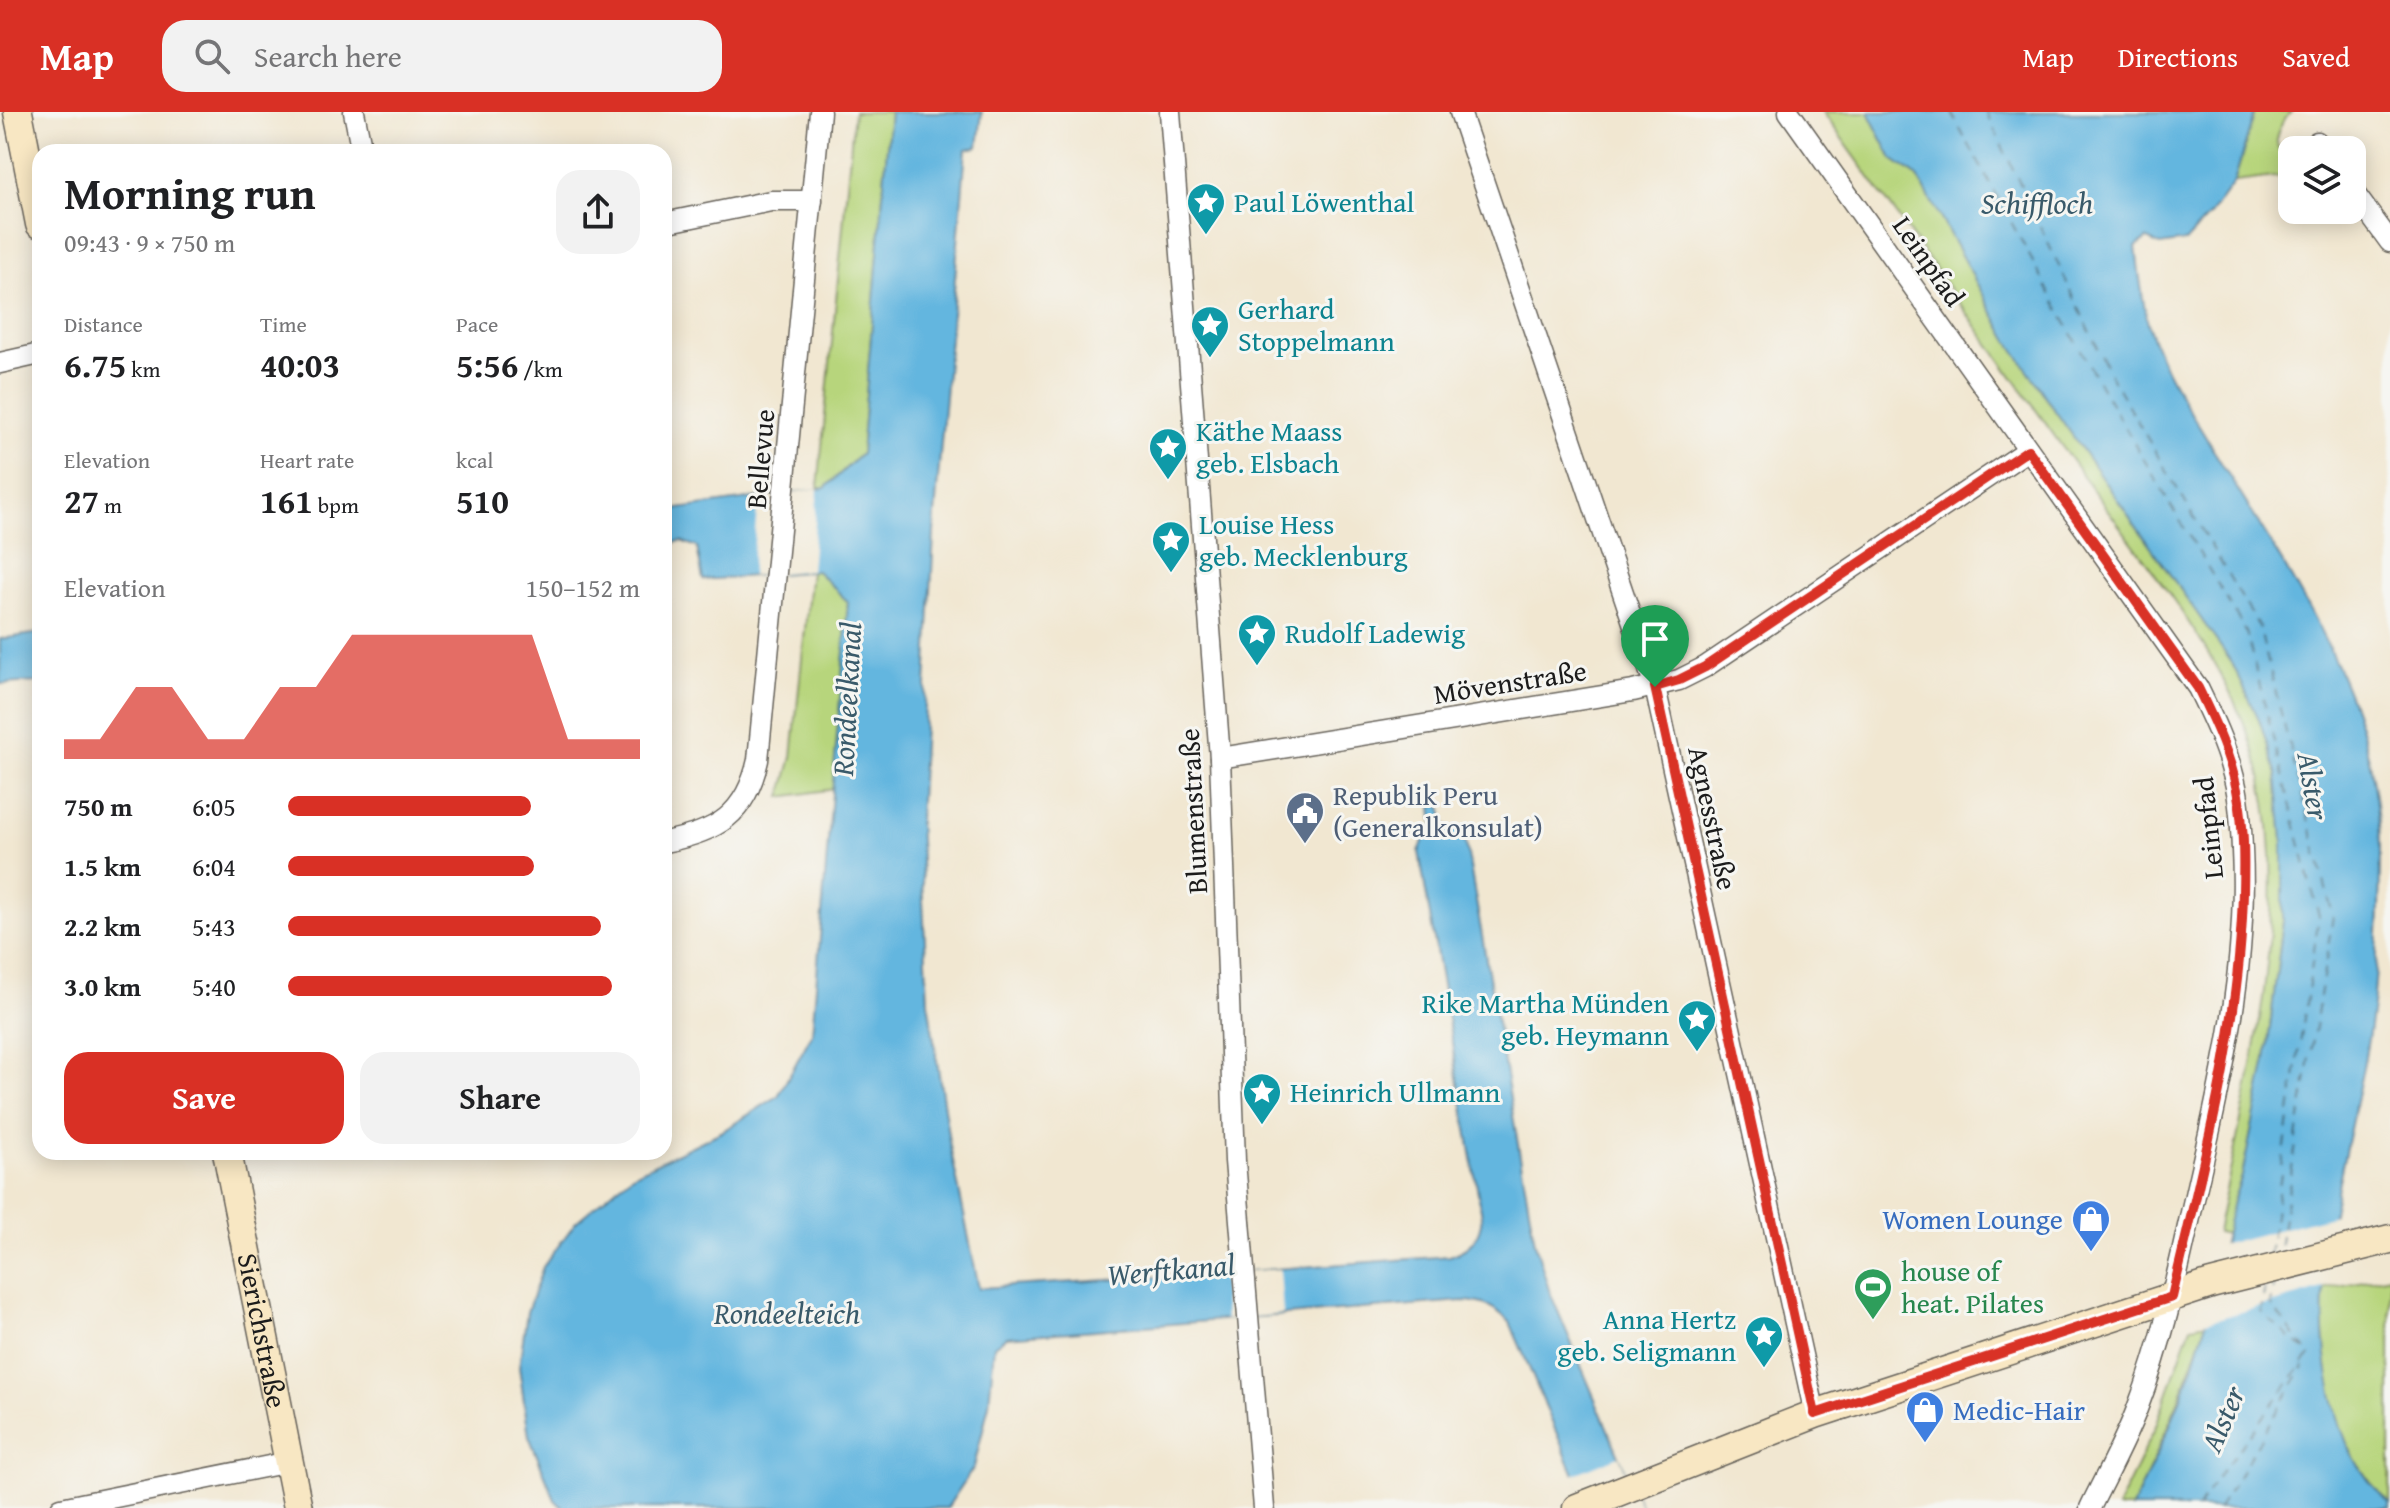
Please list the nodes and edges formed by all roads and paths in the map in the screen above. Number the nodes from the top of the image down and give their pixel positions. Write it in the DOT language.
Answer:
graph roads {
  1 [pos="18,112"];
  2 [pos="354,112"];
  3 [pos="820,112"];
  4 [pos="1170,112"];
  5 [pos="1460,112"];
  6 [pos="1789,112"];
  7 [pos="360,144"];
  8 [pos="32,183"];
  9 [pos="812,201"];
  10 [pos="2366,209"];
  11 [pos="672,221"];
  12 [pos="2390,242"];
  13 [pos="32,356"];
  14 [pos="0,363"];
  15 [pos="2028,450"];
  16 [pos="1655,687"];
  17 [pos="1220,758"];
  18 [pos="672,840"];
  19 [pos="229,1160"];
  20 [pos="2390,1239"];
  21 [pos="2172,1297"];
  22 [pos="1815,1414"];
  23 [pos="289,1462"];
  24 [pos="1581,1506"];
  25 [pos="61,1508"];
  26 [pos="298,1508"];
  27 [pos="1264,1508"];
  28 [pos="2090,1508"];
  1 -- 8 [label="main road"];
  2 -- 7 [label="street"];
  3 -- 9 [label="street, Bellevue"];
  4 -- 17 [label="street, Blumenstraße"];
  5 -- 16 [label="street, Agnesstraße"];
  6 -- 15 [label="street, Leinpfad"];
  9 -- 11 [label="street"];
  9 -- 18 [label="street, Bellevue"];
  10 -- 12 [label="street"];
  13 -- 14 [label="street"];
  15 -- 16 [label="street, Mövenstraße"];
  15 -- 21 [label="street, Leinpfad"];
  16 -- 17 [label="street, Mövenstraße"];
  16 -- 22 [label="street, Agnesstraße"];
  17 -- 27 [label="street, Blumenstraße"];
  19 -- 23 [label="main road, Sierichstraße"];
  20 -- 21 [label="main road"];
  21 -- 22 [label="main road"];
  21 -- 28 [label="street, Leinpfad"];
  22 -- 24 [label="main road"];
  23 -- 25 [label="street"];
  23 -- 26 [label="main road, Sierichstraße"];
}
